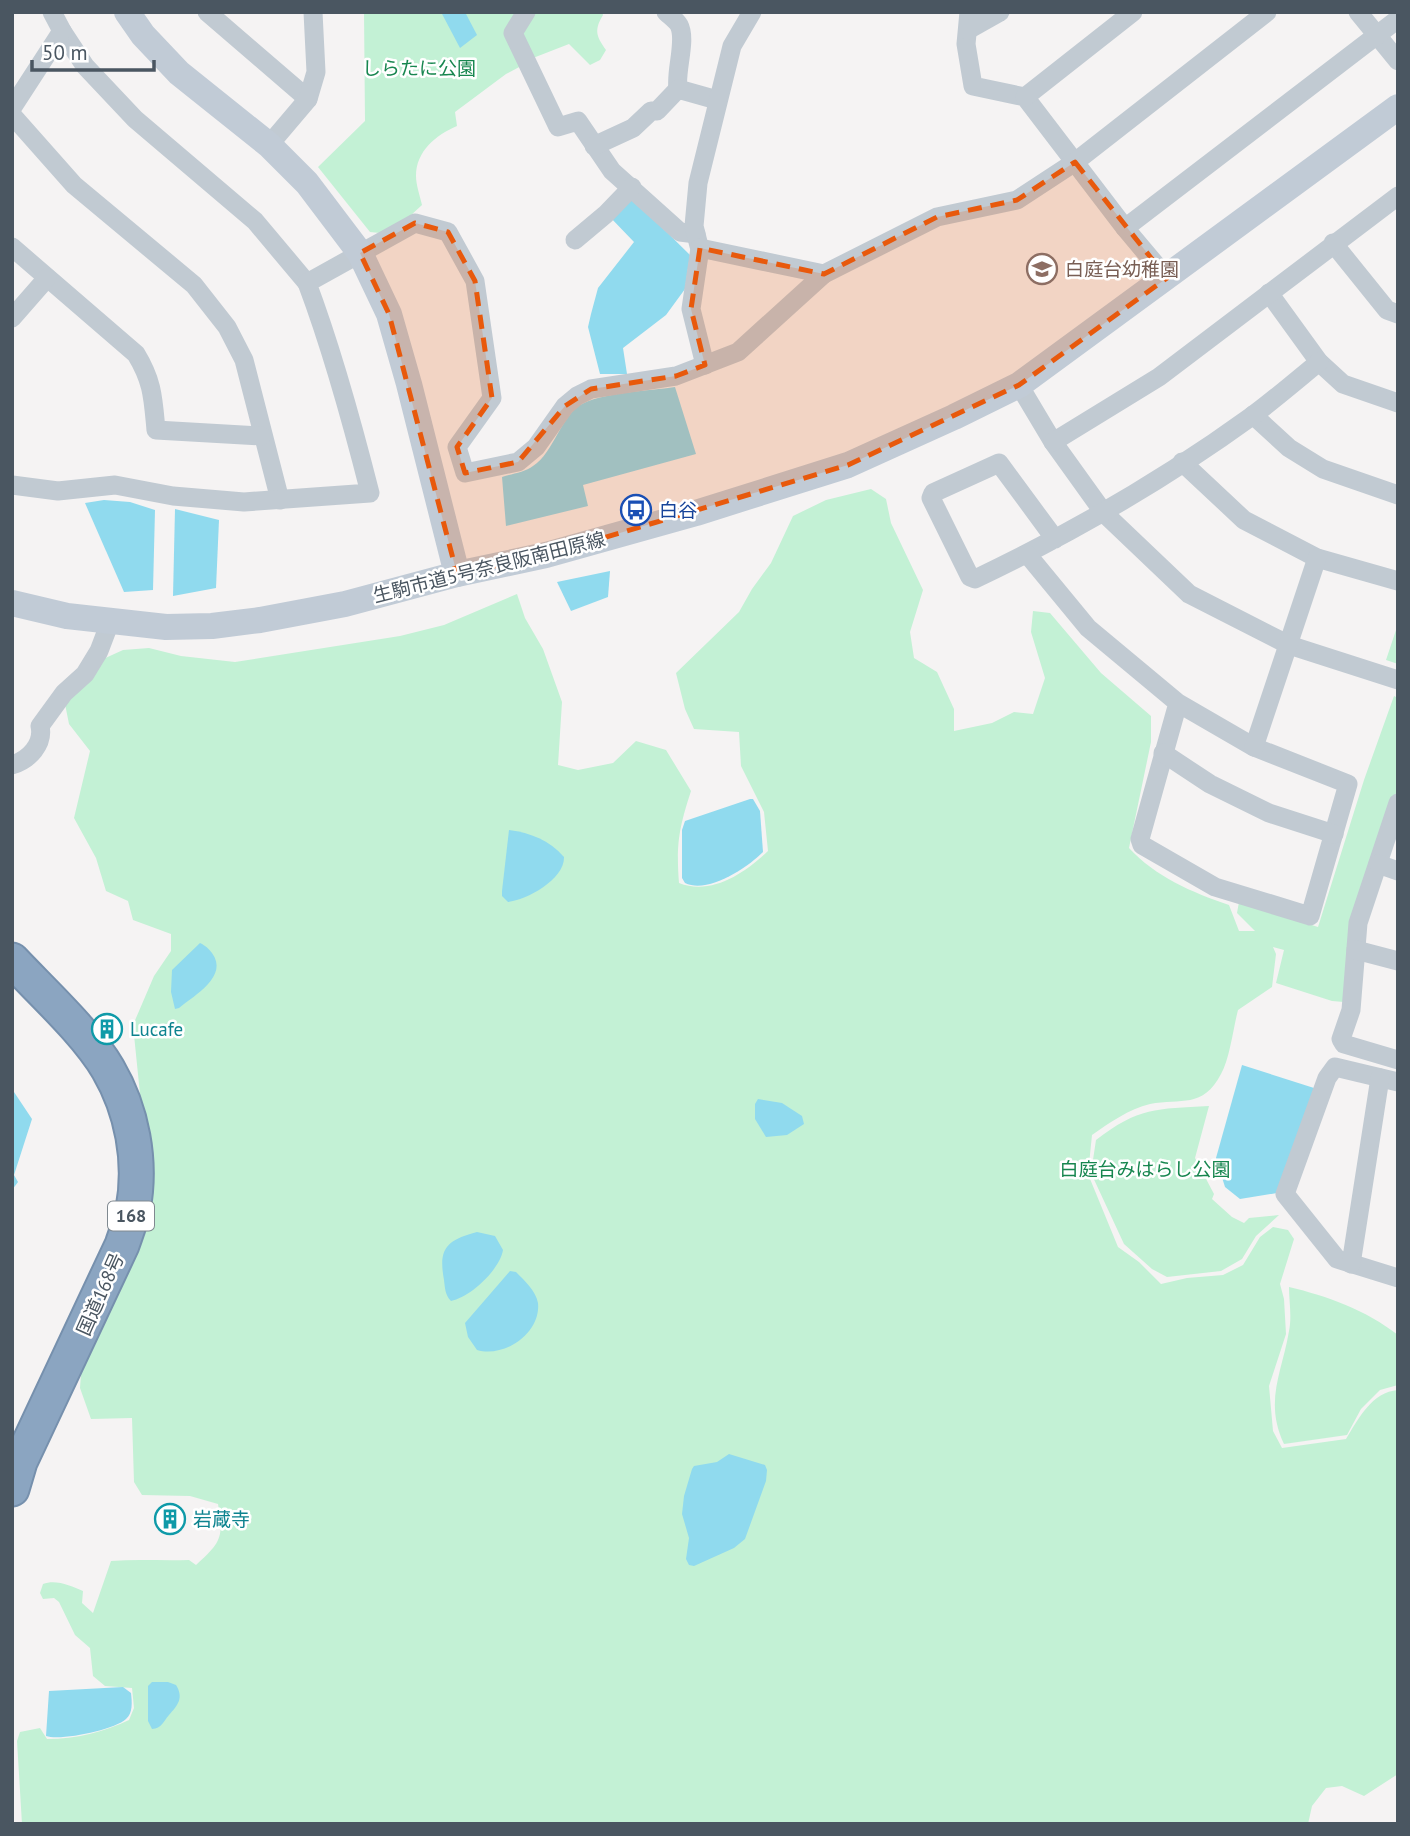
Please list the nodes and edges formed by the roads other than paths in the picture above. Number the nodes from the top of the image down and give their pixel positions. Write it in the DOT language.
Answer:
graph roads {
  1 [pos="52,12"];
  2 [pos="127,12"];
  3 [pos="207,12"];
  4 [pos="313,12"];
  5 [pos="526,12"];
  6 [pos="666,12"];
  7 [pos="1000,12"];
  8 [pos="1133,12"];
  9 [pos="1359,12"];
  10 [pos="1257,15"];
  11 [pos="742,17"];
  12 [pos="1398,19"];
  13 [pos="968,21"];
  14 [pos="62,31"];
  15 [pos="1376,35"];
  16 [pos="1398,61"];
  17 [pos="678,89"];
  18 [pos="1025,97"];
  19 [pos="308,99"];
  20 [pos="717,100"];
  21 [pos="1398,107"];
  22 [pos="12,108"];
  23 [pos="12,115"];
  24 [pos="269,145"];
  25 [pos="594,146"];
  26 [pos="1075,162"];
  27 [pos="632,187"];
  28 [pos="1398,196"];
  29 [pos="1125,228"];
  30 [pos="575,240"];
  31 [pos="698,241"];
  32 [pos="1334,243"];
  33 [pos="12,247"];
  34 [pos="360,253"];
  35 [pos="824,274"];
  36 [pos="47,278"];
  37 [pos="1167,278"];
  38 [pos="307,283"];
  39 [pos="1269,293"];
  40 [pos="1394,309"];
  41 [pos="12,318"];
  42 [pos="1319,362"];
  43 [pos="705,365"];
  44 [pos="1019,385"];
  45 [pos="1398,403"];
  46 [pos="1253,415"];
  47 [pos="262,436"];
  48 [pos="1053,442"];
  49 [pos="1182,462"];
  50 [pos="465,473"];
  51 [pos="434,482"];
  52 [pos="12,485"];
  53 [pos="1398,495"];
  54 [pos="280,500"];
  55 [pos="1104,513"];
  56 [pos="1055,539"];
  57 [pos="1027,554"];
  58 [pos="1317,558"];
  59 [pos="457,574"];
  60 [pos="1398,581"];
  61 [pos="12,603"];
  62 [pos="110,622"];
  63 [pos="1289,645"];
  64 [pos="1398,680"];
  65 [pos="1178,703"];
  66 [pos="1254,747"];
  67 [pos="1163,753"];
  68 [pos="12,765"];
  69 [pos="1398,803"];
  70 [pos="1334,834"];
  71 [pos="1378,864"];
  72 [pos="1398,871"];
  73 [pos="1356,950"];
  74 [pos="12,960"];
  75 [pos="1398,961"];
  76 [pos="1398,1060"];
  77 [pos="1389,1080"];
  78 [pos="1352,1264"];
  79 [pos="1398,1278"];
  80 [pos="12,1489"];
  1 -- 14 [label="street"];
  2 -- 24 [label="street"];
  3 -- 19 [label="street"];
  4 -- 19 [label="street"];
  5 -- 25 [label="street"];
  6 -- 17 [label="street"];
  7 -- 13 [label="street"];
  8 -- 18 [label="street"];
  9 -- 15 [label="street"];
  10 -- 26 [label="street"];
  11 -- 20 [label="street"];
  12 -- 15 [label="street"];
  13 -- 18 [label="street"];
  14 -- 22 [label="street"];
  14 -- 38 [label="street"];
  15 -- 16 [label="street"];
  15 -- 29 [label="street"];
  17 -- 20 [label="street"];
  17 -- 25 [label="street"];
  18 -- 26 [label="street"];
  19 -- 24 [label="street"];
  20 -- 31 [label="street"];
  21 -- 37 [label="street, 生駒市道5号奈良阪南田原線"];
  23 -- 47 [label="street"];
  24 -- 34 [label="street"];
  25 -- 27 [label="street"];
  26 -- 29 [label="street"];
  26 -- 35 [label="street"];
  27 -- 30 [label="street"];
  27 -- 31 [label="street"];
  28 -- 32 [label="street"];
  29 -- 37 [label="street"];
  31 -- 35 [label="street"];
  31 -- 43 [label="street"];
  32 -- 39 [label="street"];
  32 -- 40 [label="street"];
  33 -- 36 [label="street"];
  34 -- 38 [label="street"];
  34 -- 50 [label="street"];
  34 -- 51 [label="street"];
  35 -- 43 [label="street"];
  36 -- 41 [label="street"];
  36 -- 47 [label="street"];
  37 -- 44 [label="street, 生駒市道5号奈良阪南田原線"];
  38 -- 54 [label="street"];
  39 -- 42 [label="street"];
  39 -- 48 [label="street"];
  42 -- 45 [label="street"];
  42 -- 46 [label="street"];
  43 -- 50 [label="street"];
  44 -- 48 [label="street"];
  44 -- 59 [label="street, 生駒市道5号奈良阪南田原線"];
  46 -- 49 [label="street"];
  46 -- 53 [label="street"];
  47 -- 54 [label="street"];
  48 -- 55 [label="street"];
  49 -- 55 [label="street"];
  49 -- 58 [label="street"];
  50 -- 51 [label="street"];
  51 -- 59 [label="street"];
  52 -- 54 [label="street"];
  55 -- 56 [label="street"];
  55 -- 63 [label="street"];
  56 -- 57 [label="street"];
  56 -- 57 [label="street"];
  57 -- 65 [label="street"];
  58 -- 60 [label="street"];
  58 -- 63 [label="street"];
  59 -- 62 [label="street, 生駒市道5号奈良阪南田原線"];
  61 -- 62 [label="street, 生駒市道5号奈良阪南田原線"];
  62 -- 68 [label="street"];
  63 -- 64 [label="street"];
  63 -- 66 [label="street"];
  65 -- 66 [label="street"];
  65 -- 67 [label="street"];
  66 -- 70 [label="street"];
  67 -- 70 [label="street"];
  67 -- 70 [label="street"];
  69 -- 71 [label="street"];
  71 -- 72 [label="street"];
  71 -- 73 [label="street"];
  73 -- 75 [label="street"];
  73 -- 76 [label="street"];
  74 -- 80 [label="highway, 国道168号 / 168"];
  77 -- 78 [label="street"];
  77 -- 78 [label="street"];
  78 -- 79 [label="street"];
}
